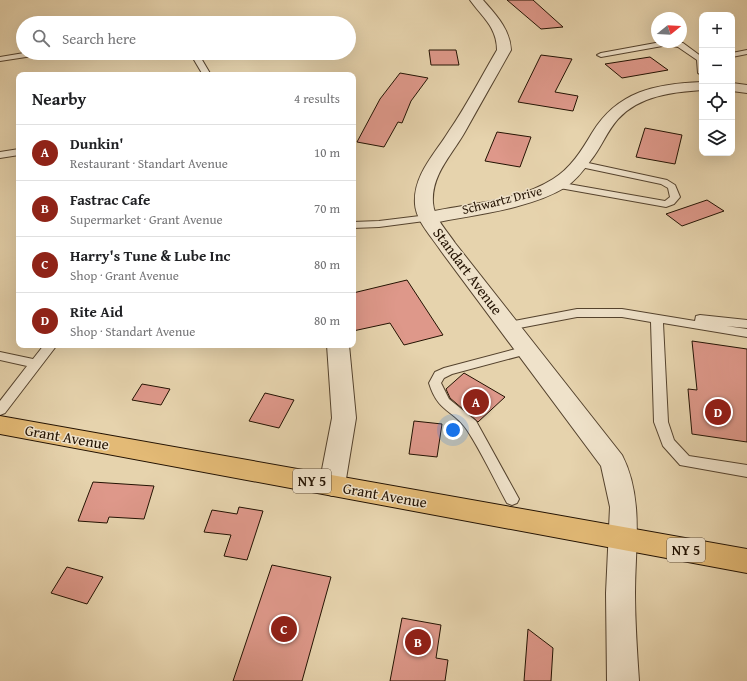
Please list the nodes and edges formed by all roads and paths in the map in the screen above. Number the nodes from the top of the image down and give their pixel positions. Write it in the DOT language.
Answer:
graph roads {
  1 [pos="476,0"];
  2 [pos="747,52"];
  3 [pos="601,54"];
  4 [pos="735,54"];
  5 [pos="16,57"];
  6 [pos="699,58"];
  7 [pos="0,59"];
  8 [pos="198,60"];
  9 [pos="205,72"];
  10 [pos="699,86"];
  11 [pos="735,87"];
  12 [pos="747,89"];
  13 [pos="16,152"];
  14 [pos="0,155"];
  15 [pos="579,164"];
  16 [pos="556,185"];
  17 [pos="428,218"];
  18 [pos="356,225"];
  19 [pos="657,319"];
  20 [pos="680,319"];
  21 [pos="747,324"];
  22 [pos="509,326"];
  23 [pos="747,328"];
  24 [pos="747,333"];
  25 [pos="49,348"];
  26 [pos="338,348"];
  27 [pos="527,350"];
  28 [pos="0,356"];
  29 [pos="36,364"];
  30 [pos="0,410"];
  31 [pos="0,425"];
  32 [pos="747,471"];
  33 [pos="332,485"];
  34 [pos="512,499"];
  35 [pos="624,538"];
  36 [pos="747,561"];
  37 [pos="623,681"];
  1 -- 17 [label="street, Standart Avenue"];
  2 -- 4 [label="lane"];
  3 -- 6 [label="lane"];
  5 -- 7 [label="lane"];
  8 -- 9 [label="lane"];
  10 -- 15 [label="street, Schwartz Drive"];
  11 -- 12 [label="street"];
  13 -- 14 [label="lane"];
  15 -- 16 [label="street, Schwartz Drive"];
  15 -- 16 [label="lane"];
  16 -- 17 [label="street, Schwartz Drive"];
  17 -- 18 [label="lane"];
  17 -- 22 [label="street, Standart Avenue"];
  19 -- 20 [label="lane"];
  19 -- 22 [label="lane"];
  19 -- 24 [label="lane"];
  19 -- 32 [label="lane"];
  20 -- 21 [label="lane"];
  20 -- 23 [label="lane"];
  22 -- 27 [label="street, Standart Avenue"];
  25 -- 29 [label="lane"];
  26 -- 33 [label="street"];
  27 -- 34 [label="lane"];
  27 -- 35 [label="street, Standart Avenue"];
  28 -- 29 [label="lane"];
  29 -- 30 [label="lane"];
  31 -- 33 [label="highway, Grant Avenue / NY 5"];
  33 -- 35 [label="highway, Grant Avenue / NY 5"];
  35 -- 36 [label="highway, Grant Avenue / NY 5"];
  35 -- 37 [label="street, Standart Avenue"];
}
